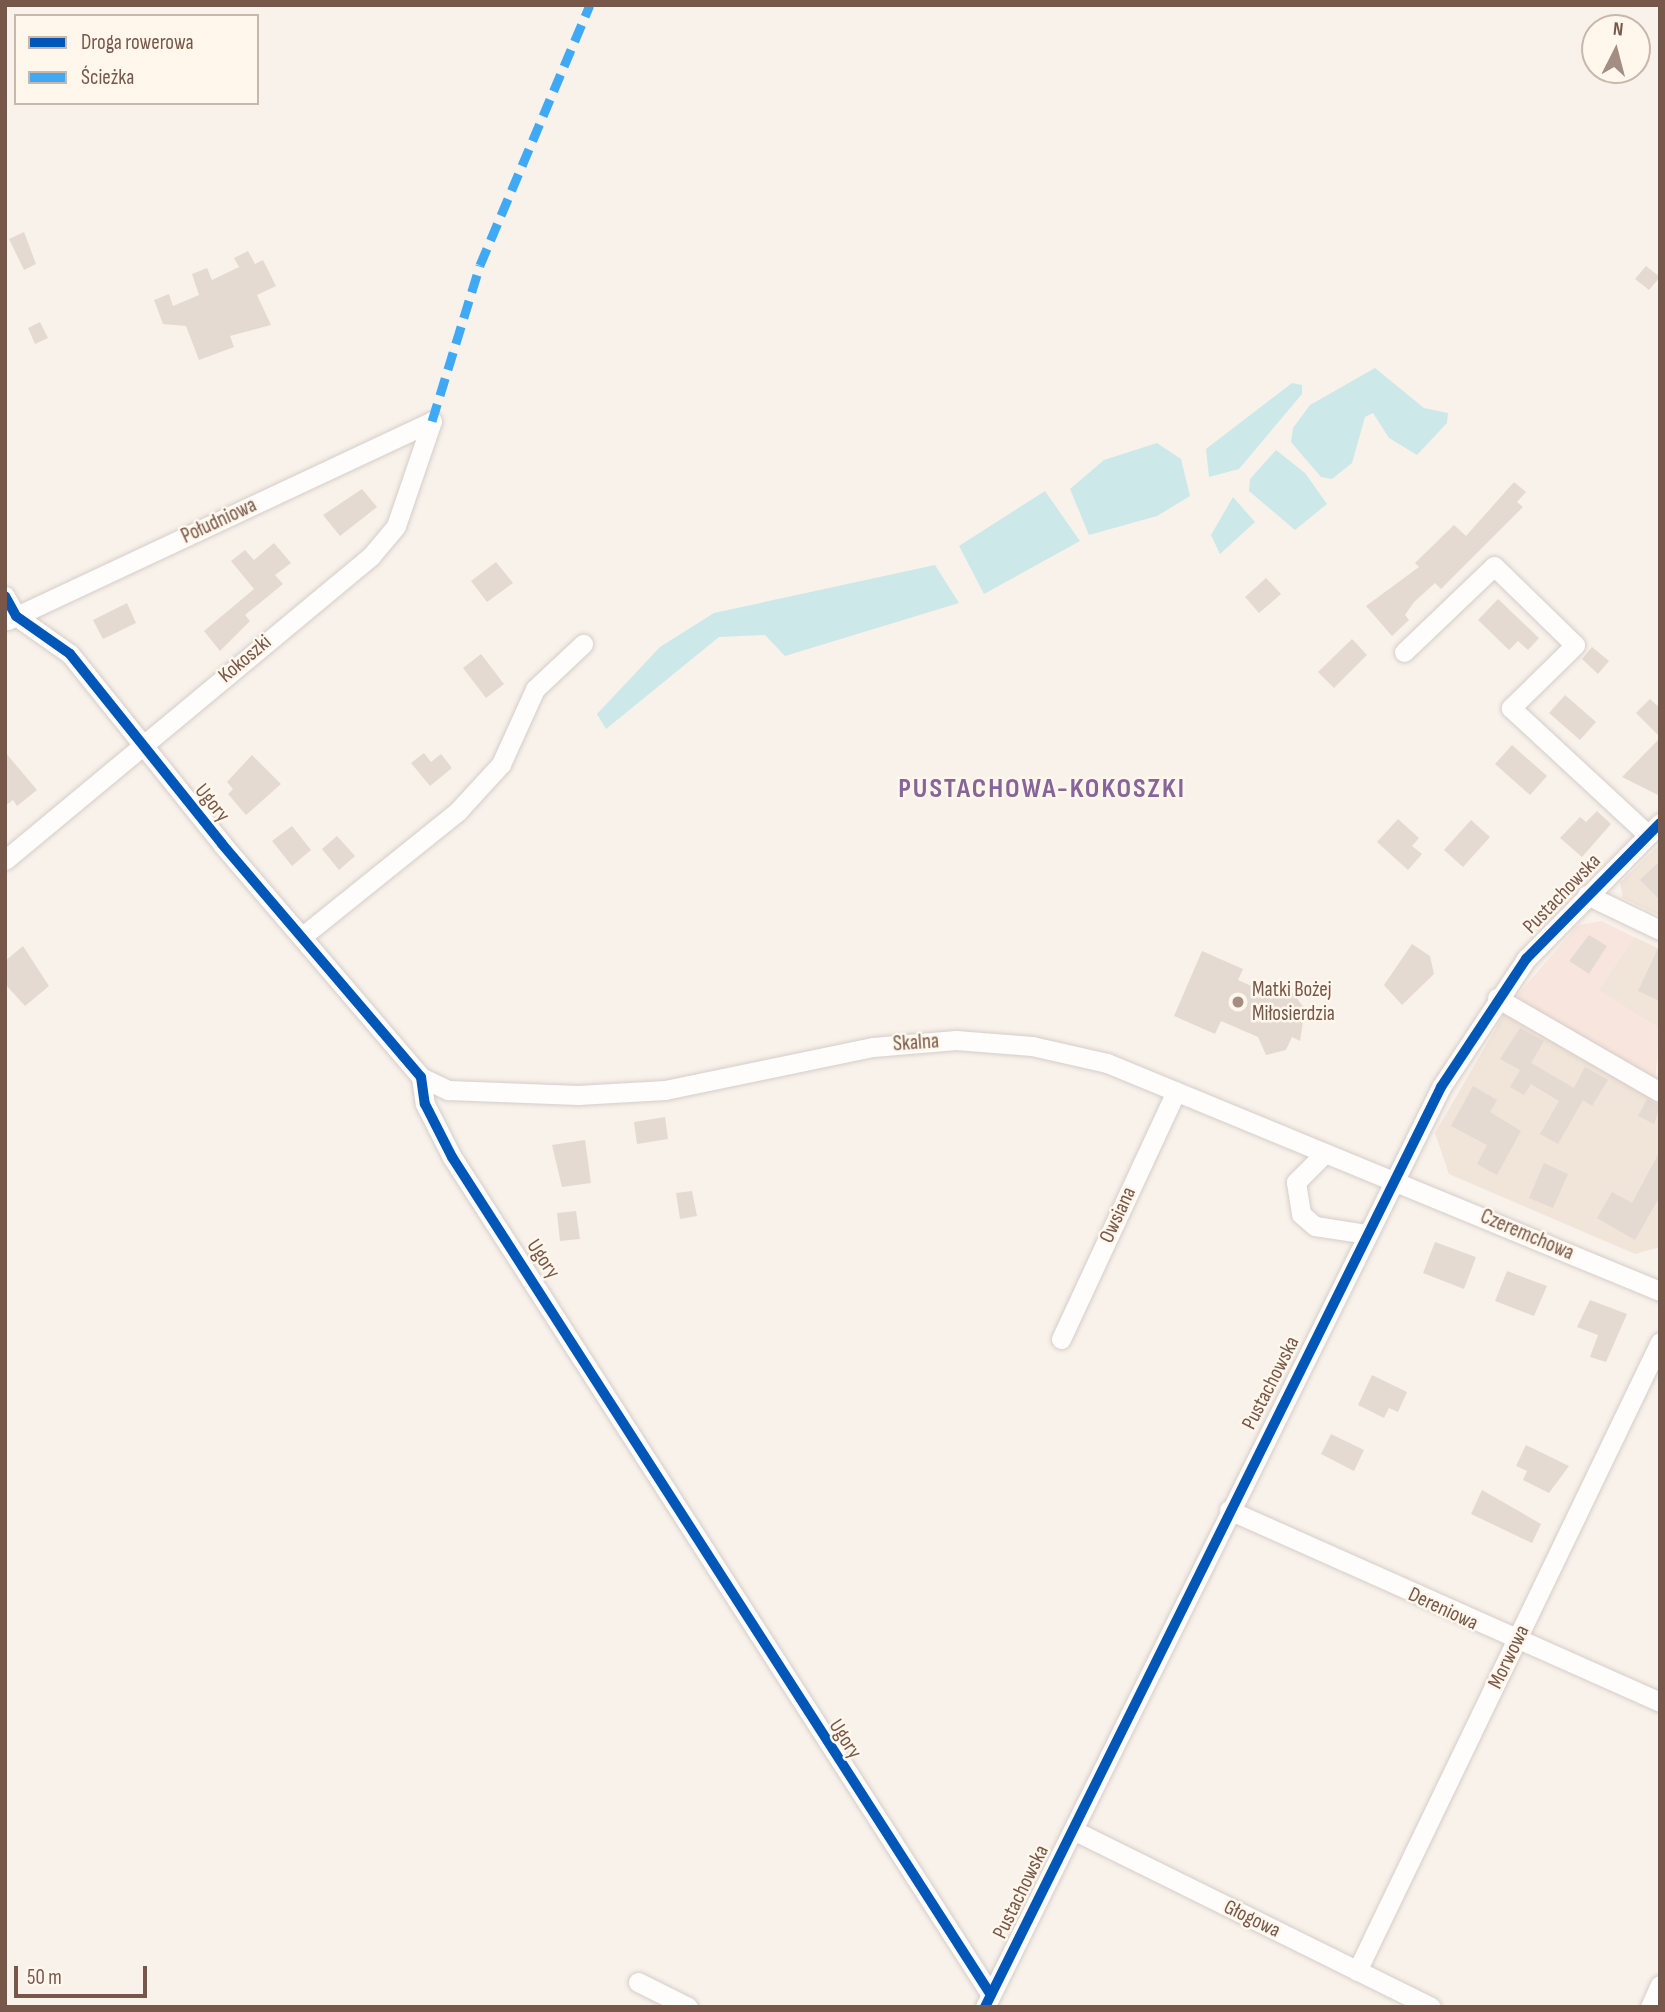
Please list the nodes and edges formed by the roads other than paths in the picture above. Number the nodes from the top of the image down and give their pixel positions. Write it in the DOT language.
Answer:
graph roads {
  1 [pos="432,421"];
  2 [pos="5,596"];
  3 [pos="11,619"];
  4 [pos="583,644"];
  5 [pos="1404,652"];
  6 [pos="141,746"];
  7 [pos="1654,829"];
  8 [pos="5,860"];
  9 [pos="1587,895"];
  10 [pos="1660,930"];
  11 [pos="304,935"];
  12 [pos="1497,998"];
  13 [pos="421,1077"];
  14 [pos="1176,1091"];
  15 [pos="1660,1092"];
  16 [pos="1325,1153"];
  17 [pos="1393,1182"];
  18 [pos="1367,1234"];
  19 [pos="1660,1290"];
  20 [pos="1061,1339"];
  21 [pos="1660,1342"];
  22 [pos="1229,1510"];
  23 [pos="1516,1642"];
  24 [pos="1660,1702"];
  25 [pos="1073,1830"];
  26 [pos="1357,1971"];
  27 [pos="638,1982"];
  28 [pos="1660,1986"];
  29 [pos="988,2001"];
  30 [pos="688,2007"];
  31 [pos="1431,2007"];
  32 [pos="1650,2007"];
  1 -- 3 [label="street, Południowa"];
  1 -- 6 [label="street, Kokoszki"];
  2 -- 3 [label="street, Ugory"];
  3 -- 6 [label="street, Ugory"];
  4 -- 11 [label="street"];
  5 -- 7 [label="street"];
  6 -- 8 [label="street, Kokoszki"];
  6 -- 11 [label="street, Ugory"];
  7 -- 9 [label="street, Pustachowska"];
  9 -- 10 [label="street"];
  9 -- 12 [label="street, Pustachowska"];
  11 -- 13 [label="street, Ugory"];
  12 -- 15 [label="street"];
  12 -- 17 [label="street, Pustachowska"];
  13 -- 14 [label="street, Skalna"];
  13 -- 29 [label="street, Ugory"];
  14 -- 16 [label="street, Skalna"];
  14 -- 20 [label="street, Owsiana"];
  16 -- 17 [label="street, Skalna"];
  16 -- 18 [label="street"];
  17 -- 18 [label="street, Pustachowska"];
  17 -- 19 [label="street, Czeremchowa"];
  18 -- 22 [label="street, Pustachowska"];
  21 -- 23 [label="street, Morwowa"];
  22 -- 23 [label="street, Dereniowa"];
  22 -- 25 [label="street, Pustachowska"];
  23 -- 24 [label="street, Dereniowa"];
  23 -- 26 [label="street, Morwowa"];
  25 -- 26 [label="street, Głogowa"];
  25 -- 29 [label="street, Pustachowska"];
  26 -- 31 [label="street, Głogowa"];
  27 -- 30 [label="street"];
  28 -- 32 [label="street"];
}
